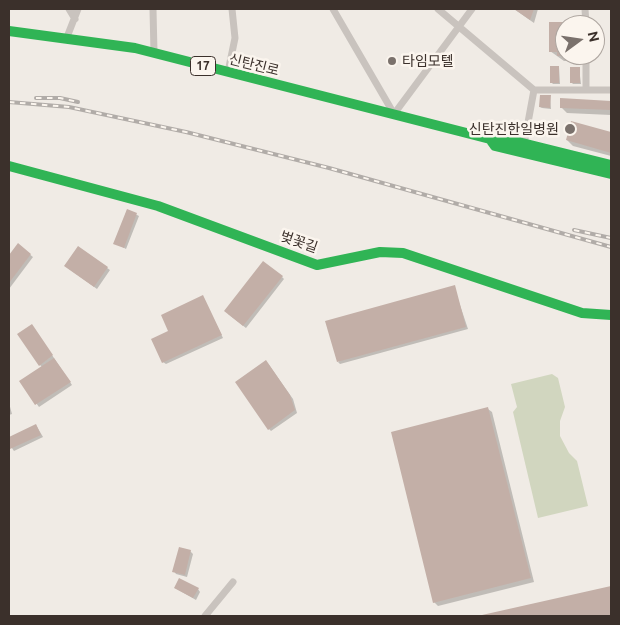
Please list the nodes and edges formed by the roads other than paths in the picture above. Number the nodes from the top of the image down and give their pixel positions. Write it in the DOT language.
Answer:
graph roads {
  1 [pos="69,9"];
  2 [pos="78,9"];
  3 [pos="153,9"];
  4 [pos="232,9"];
  5 [pos="333,9"];
  6 [pos="438,9"];
  7 [pos="472,9"];
  8 [pos="75,19"];
  9 [pos="458,27"];
  10 [pos="9,32"];
  11 [pos="66,38"];
  12 [pos="154,53"];
  13 [pos="586,65"];
  14 [pos="228,72"];
  15 [pos="534,90"];
  16 [pos="586,90"];
  17 [pos="611,90"];
  18 [pos="394,114"];
  19 [pos="490,139"];
  20 [pos="524,144"];
  21 [pos="611,165"];
  22 [pos="9,166"];
  23 [pos="611,174"];
  24 [pos="611,315"];
  25 [pos="233,582"];
  26 [pos="205,616"];
  1 -- 8 [label="street"];
  2 -- 8 [label="street"];
  3 -- 12 [label="street"];
  4 -- 14 [label="street"];
  5 -- 18 [label="street"];
  6 -- 9 [label="street"];
  7 -- 9 [label="street"];
  8 -- 11 [label="street"];
  9 -- 15 [label="street"];
  9 -- 18 [label="street"];
  10 -- 11 [label="main road, 신탄진로 / 17"];
  11 -- 12 [label="main road, 신탄진로 / 17"];
  12 -- 14 [label="main road, 신탄진로 / 17"];
  13 -- 16 [label="street"];
  14 -- 18 [label="main road, 신탄진로 / 17"];
  15 -- 16 [label="street"];
  15 -- 20 [label="street"];
  16 -- 17 [label="street"];
  18 -- 19 [label="main road, 신탄진로 / 17"];
  19 -- 20 [label="main road, 신탄진로 / 17"];
  19 -- 23 [label="main road, 신탄진로 / 17"];
  20 -- 21 [label="main road, 신탄진로 / 17"];
  22 -- 24 [label="main road, 벚꽃길"];
  25 -- 26 [label="street"];
}
